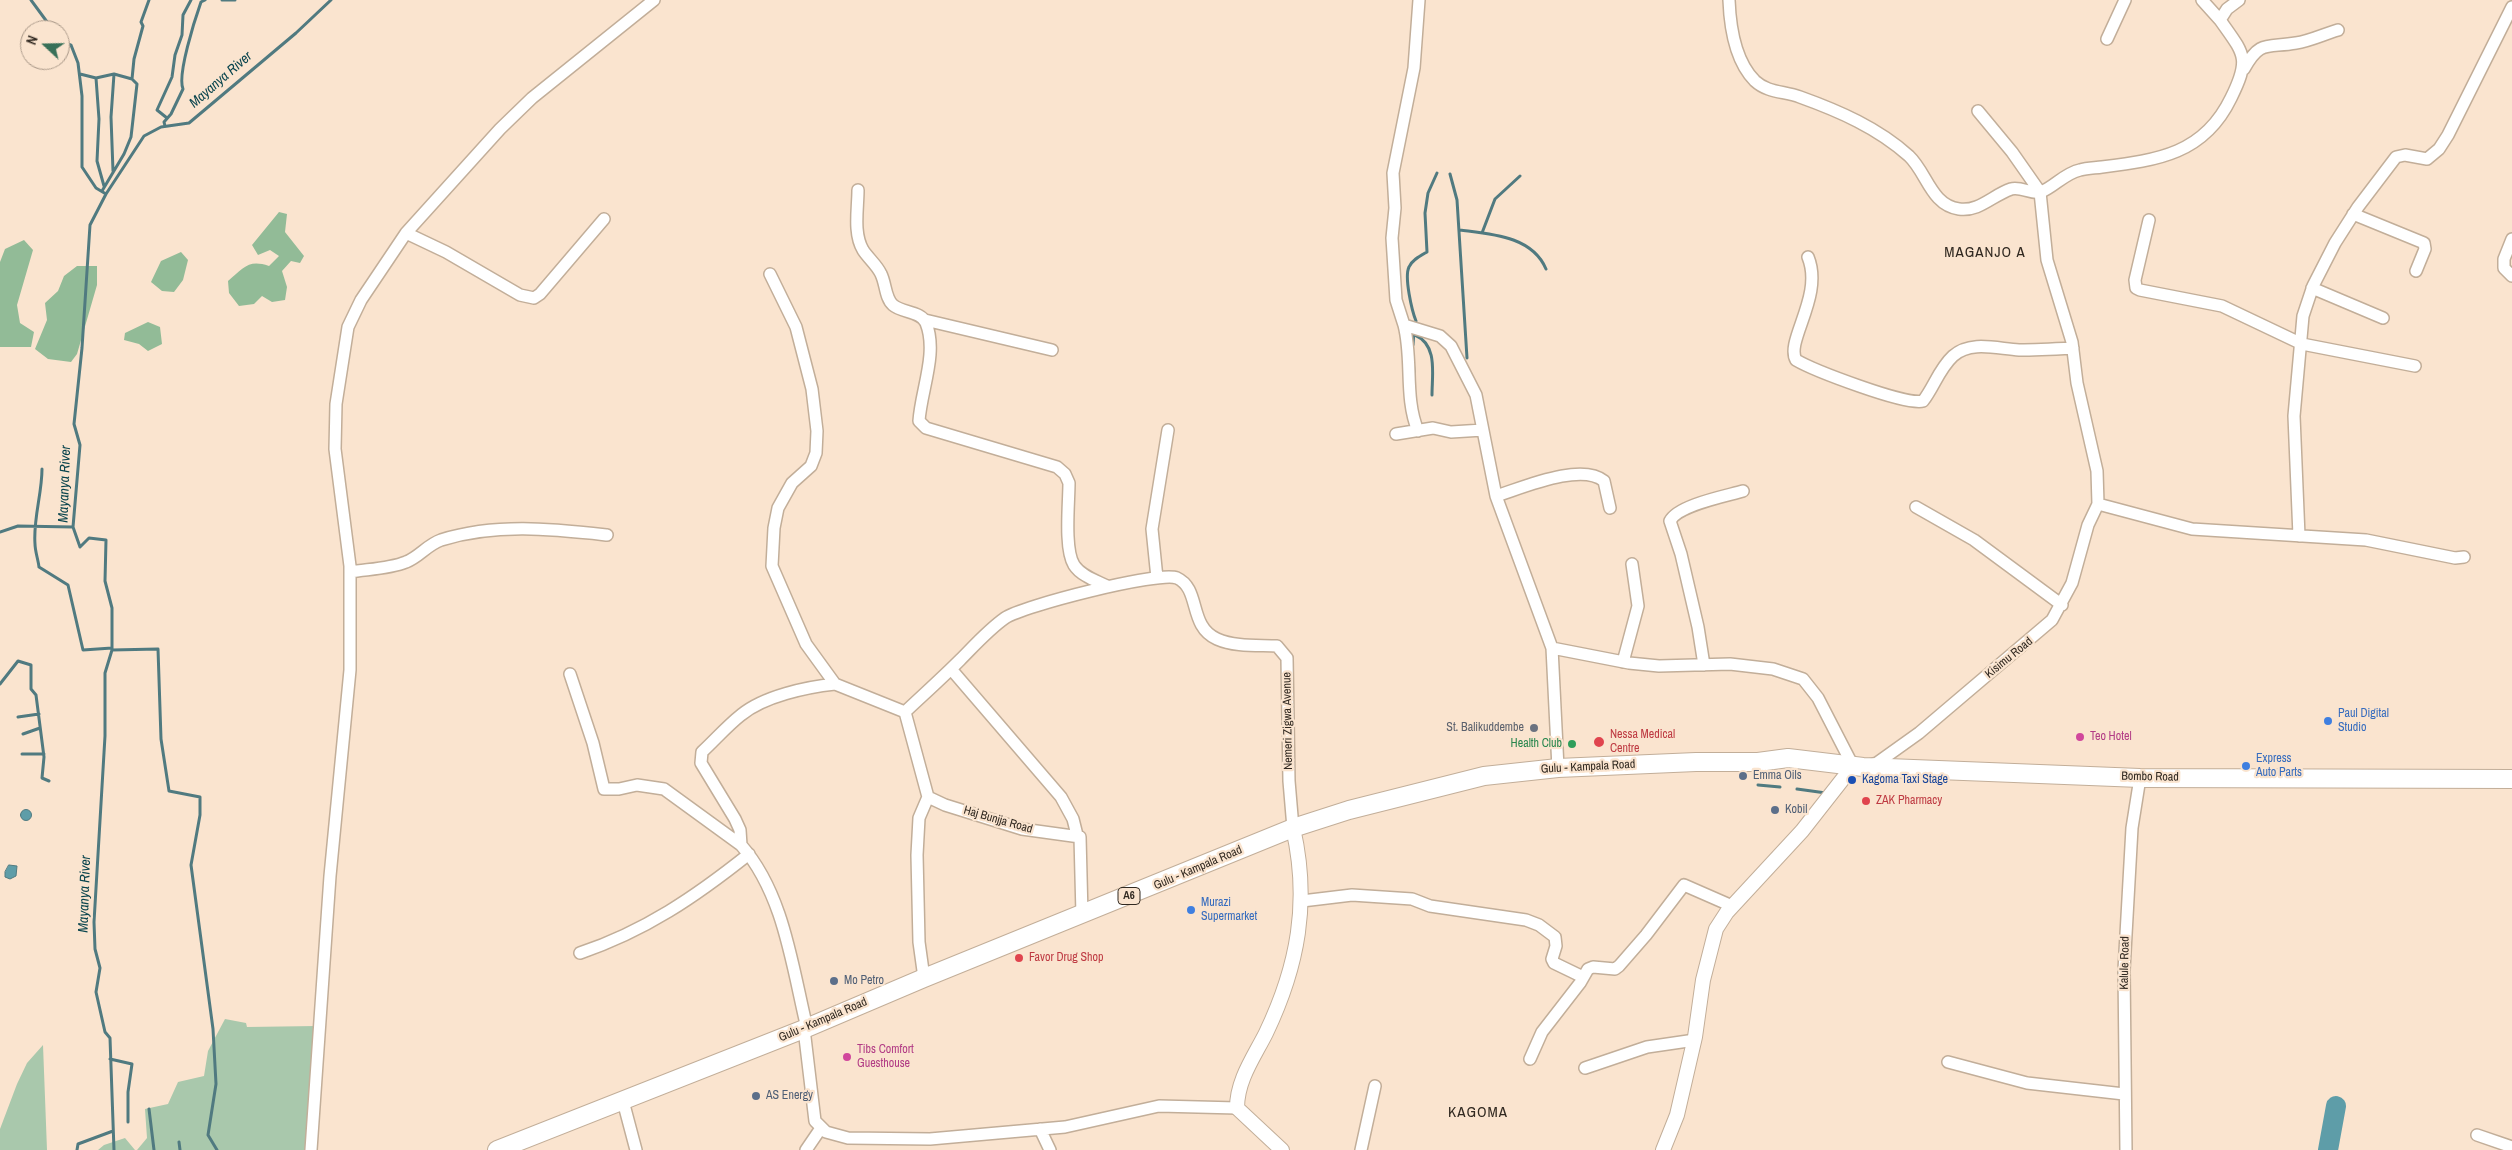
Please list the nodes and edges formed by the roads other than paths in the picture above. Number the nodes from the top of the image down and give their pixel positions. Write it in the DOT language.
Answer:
graph roads {
  1 [pos="654,0"];
  2 [pos="1419,0"];
  3 [pos="1729,0"];
  4 [pos="2126,0"];
  5 [pos="2202,0"];
  6 [pos="2239,0"];
  7 [pos="2512,7"];
  8 [pos="2220,20"];
  9 [pos="2338,30"];
  10 [pos="2107,39"];
  11 [pos="2241,75"];
  12 [pos="1978,111"];
  13 [pos="858,190"];
  14 [pos="2040,192"];
  15 [pos="2353,214"];
  16 [pos="604,219"];
  17 [pos="2149,220"];
  18 [pos="406,233"];
  19 [pos="2512,239"];
  20 [pos="1808,258"];
  21 [pos="2416,270"];
  22 [pos="770,274"];
  23 [pos="2512,276"];
  24 [pos="2312,288"];
  25 [pos="2383,318"];
  26 [pos="925,320"];
  27 [pos="1404,324"];
  28 [pos="2302,344"];
  29 [pos="2073,348"];
  30 [pos="1052,350"];
  31 [pos="2415,366"];
  32 [pos="1168,430"];
  33 [pos="1418,430"];
  34 [pos="1483,430"];
  35 [pos="1396,434"];
  36 [pos="1743,491"];
  37 [pos="1496,496"];
  38 [pos="2098,504"];
  39 [pos="1916,507"];
  40 [pos="1610,508"];
  41 [pos="607,535"];
  42 [pos="2299,536"];
  43 [pos="2464,557"];
  44 [pos="1632,564"];
  45 [pos="350,572"];
  46 [pos="1157,578"];
  47 [pos="1107,586"];
  48 [pos="2062,605"];
  49 [pos="1552,648"];
  50 [pos="1623,662"];
  51 [pos="1704,665"];
  52 [pos="951,669"];
  53 [pos="570,674"];
  54 [pos="836,684"];
  55 [pos="904,712"];
  56 [pos="1788,758"];
  57 [pos="1858,766"];
  58 [pos="1558,768"];
  59 [pos="2140,778"];
  60 [pos="2512,779"];
  61 [pos="928,797"];
  62 [pos="1293,828"];
  63 [pos="1077,835"];
  64 [pos="741,845"];
  65 [pos="749,854"];
  66 [pos="1302,901"];
  67 [pos="1732,906"];
  68 [pos="1082,915"];
  69 [pos="580,954"];
  70 [pos="1583,977"];
  71 [pos="924,978"];
  72 [pos="805,1029"];
  73 [pos="1695,1040"];
  74 [pos="1530,1059"];
  75 [pos="1948,1062"];
  76 [pos="1585,1068"];
  77 [pos="1375,1086"];
  78 [pos="2124,1094"];
  79 [pos="623,1101"];
  80 [pos="1237,1108"];
  81 [pos="821,1128"];
  82 [pos="1040,1129"];
  83 [pos="2477,1135"];
  84 [pos="2512,1148"];
  85 [pos="311,1150"];
  86 [pos="497,1150"];
  87 [pos="636,1150"];
  88 [pos="806,1150"];
  89 [pos="1050,1150"];
  90 [pos="1282,1150"];
  91 [pos="1361,1150"];
  92 [pos="1663,1150"];
  93 [pos="2126,1150"];
  1 -- 18 [label="street"];
  2 -- 27 [label="street"];
  3 -- 14 [label="street"];
  4 -- 10 [label="street"];
  5 -- 8 [label="street"];
  6 -- 8 [label="street"];
  7 -- 15 [label="street"];
  8 -- 11 [label="street"];
  9 -- 11 [label="street"];
  11 -- 14 [label="street"];
  12 -- 14 [label="street"];
  13 -- 26 [label="street"];
  14 -- 29 [label="street"];
  15 -- 21 [label="street"];
  15 -- 24 [label="street"];
  16 -- 18 [label="street"];
  17 -- 28 [label="street"];
  18 -- 45 [label="street"];
  19 -- 23 [label="street"];
  20 -- 29 [label="street"];
  22 -- 54 [label="street"];
  24 -- 25 [label="street"];
  24 -- 28 [label="street"];
  26 -- 30 [label="street"];
  26 -- 47 [label="street"];
  27 -- 33 [label="street"];
  27 -- 34 [label="street"];
  28 -- 31 [label="street"];
  28 -- 42 [label="street"];
  29 -- 38 [label="street"];
  32 -- 46 [label="street"];
  33 -- 34 [label="street"];
  33 -- 35 [label="street"];
  34 -- 37 [label="street"];
  36 -- 51 [label="street"];
  37 -- 40 [label="street"];
  37 -- 49 [label="street"];
  38 -- 42 [label="street"];
  38 -- 48 [label="street, Kisimu Road"];
  39 -- 48 [label="street"];
  41 -- 45 [label="street"];
  42 -- 43 [label="street"];
  44 -- 50 [label="street"];
  45 -- 85 [label="street"];
  46 -- 47 [label="street, Nemeri Zigwa Avenue"];
  46 -- 62 [label="street, Nemeri Zigwa Avenue"];
  47 -- 52 [label="street, Nemeri Zigwa Avenue"];
  48 -- 57 [label="street, Kisimu Road"];
  49 -- 50 [label="street"];
  49 -- 58 [label="street"];
  50 -- 51 [label="street"];
  51 -- 57 [label="street"];
  52 -- 55 [label="street, Nemeri Zigwa Avenue"];
  52 -- 63 [label="street"];
  53 -- 64 [label="street"];
  54 -- 55 [label="street"];
  54 -- 64 [label="street"];
  55 -- 61 [label="street"];
  56 -- 57 [label="main road, Bombo Road"];
  56 -- 58 [label="main road, Gulu - Kampala Road / A6"];
  57 -- 59 [label="main road, Bombo Road"];
  57 -- 67 [label="street"];
  58 -- 62 [label="main road, Gulu - Kampala Road / A6"];
  59 -- 60 [label="main road, Bombo Road"];
  59 -- 78 [label="street, Kalule Road"];
  61 -- 63 [label="street, Haj Bunjja Road"];
  61 -- 71 [label="street"];
  62 -- 66 [label="street"];
  62 -- 68 [label="main road, Gulu - Kampala Road / A6"];
  63 -- 68 [label="street"];
  64 -- 65 [label="street"];
  65 -- 69 [label="street"];
  65 -- 72 [label="street"];
  66 -- 70 [label="street"];
  66 -- 80 [label="street"];
  67 -- 70 [label="street"];
  67 -- 73 [label="street"];
  68 -- 71 [label="main road, Gulu - Kampala Road / A6"];
  70 -- 74 [label="street"];
  71 -- 72 [label="main road, Gulu - Kampala Road / A6"];
  72 -- 79 [label="main road, Gulu - Kampala Road / A6"];
  72 -- 81 [label="street"];
  73 -- 76 [label="street"];
  73 -- 92 [label="street"];
  75 -- 78 [label="street"];
  77 -- 91 [label="street"];
  78 -- 93 [label="street, Kalule Road"];
  79 -- 86 [label="main road, Gulu - Kampala Road / A6"];
  79 -- 87 [label="street"];
  80 -- 82 [label="street"];
  80 -- 90 [label="street"];
  81 -- 82 [label="street"];
  81 -- 88 [label="street"];
  82 -- 89 [label="street"];
  83 -- 84 [label="street"];
}
